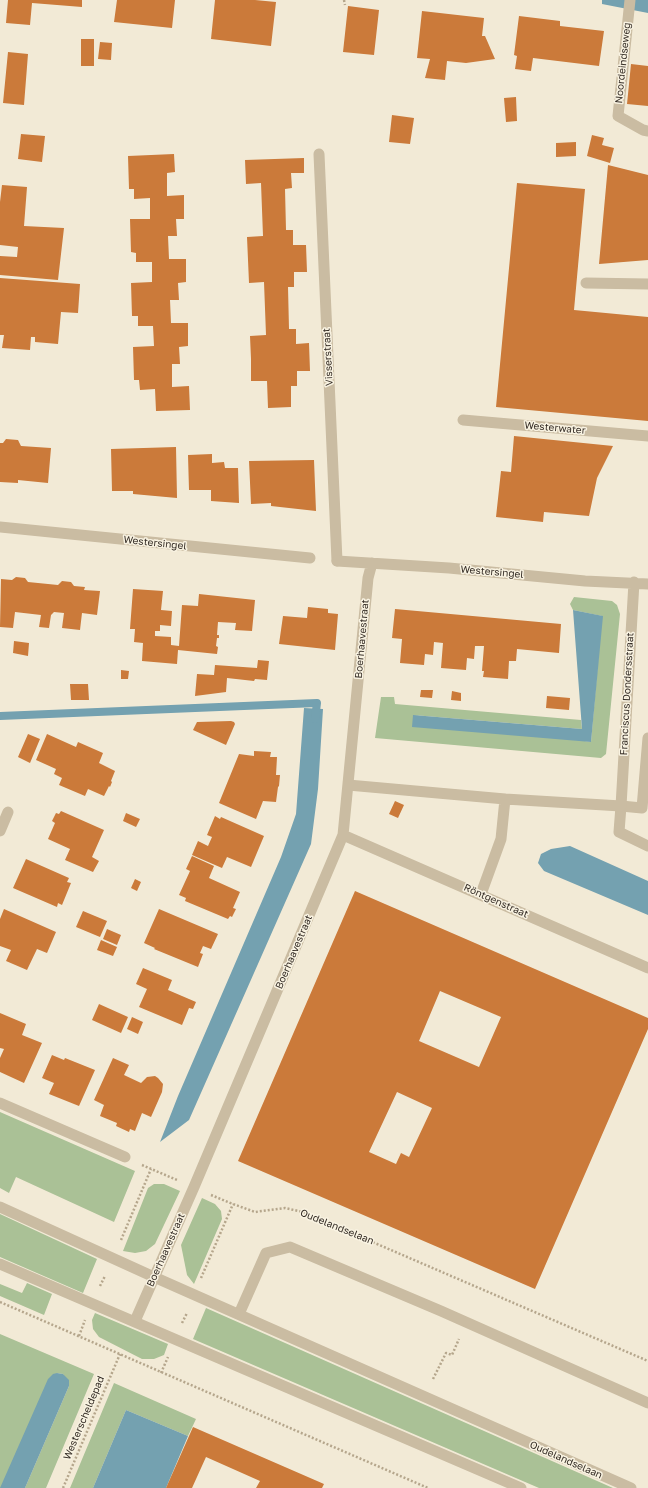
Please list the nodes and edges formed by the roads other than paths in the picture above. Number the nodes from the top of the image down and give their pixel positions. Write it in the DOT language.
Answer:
graph roads {
  1 [pos="630,0"];
  2 [pos="648,130"];
  3 [pos="319,154"];
  4 [pos="586,283"];
  5 [pos="648,284"];
  6 [pos="463,420"];
  7 [pos="648,436"];
  8 [pos="0,527"];
  9 [pos="310,558"];
  10 [pos="337,561"];
  11 [pos="372,562"];
  12 [pos="634,582"];
  13 [pos="648,584"];
  14 [pos="648,738"];
  15 [pos="348,785"];
  16 [pos="504,798"];
  17 [pos="621,806"];
  18 [pos="8,812"];
  19 [pos="0,830"];
  20 [pos="343,835"];
  21 [pos="648,846"];
  22 [pos="481,894"];
  23 [pos="648,968"];
  24 [pos="0,1103"];
  25 [pos="125,1157"];
  26 [pos="0,1207"];
  27 [pos="0,1264"];
  28 [pos="154,1278"];
  29 [pos="238,1314"];
  30 [pos="135,1321"];
  31 [pos="648,1403"];
  32 [pos="521,1488"];
  33 [pos="631,1488"];
  1 -- 2 [label="street, Noordeindseweg"];
  3 -- 10 [label="street, Visserstraat"];
  4 -- 5 [label="street"];
  6 -- 7 [label="street, Westerwater"];
  8 -- 9 [label="street, Westersingel"];
  10 -- 11 [label="street, Westersingel"];
  11 -- 12 [label="street, Westersingel"];
  11 -- 15 [label="street, Boerhaavestraat"];
  12 -- 13 [label="street, Westersingel"];
  12 -- 17 [label="street, Franciscus Dondersstraat"];
  14 -- 17 [label="street"];
  15 -- 16 [label="street"];
  15 -- 20 [label="street, Boerhaavestraat"];
  16 -- 17 [label="street"];
  16 -- 22 [label="street"];
  17 -- 21 [label="street, Franciscus Dondersstraat"];
  18 -- 19 [label="street"];
  20 -- 22 [label="street, Röntgenstraat"];
  20 -- 28 [label="street, Boerhaavestraat"];
  22 -- 23 [label="street, Röntgenstraat"];
  24 -- 25 [label="street"];
  26 -- 28 [label="street, Oudelandselaan"];
  27 -- 30 [label="street"];
  28 -- 29 [label="street, Oudelandselaan"];
  28 -- 30 [label="street, Boerhaavestraat"];
  29 -- 31 [label="street"];
  29 -- 33 [label="street, Oudelandselaan"];
  30 -- 32 [label="street"];
}
